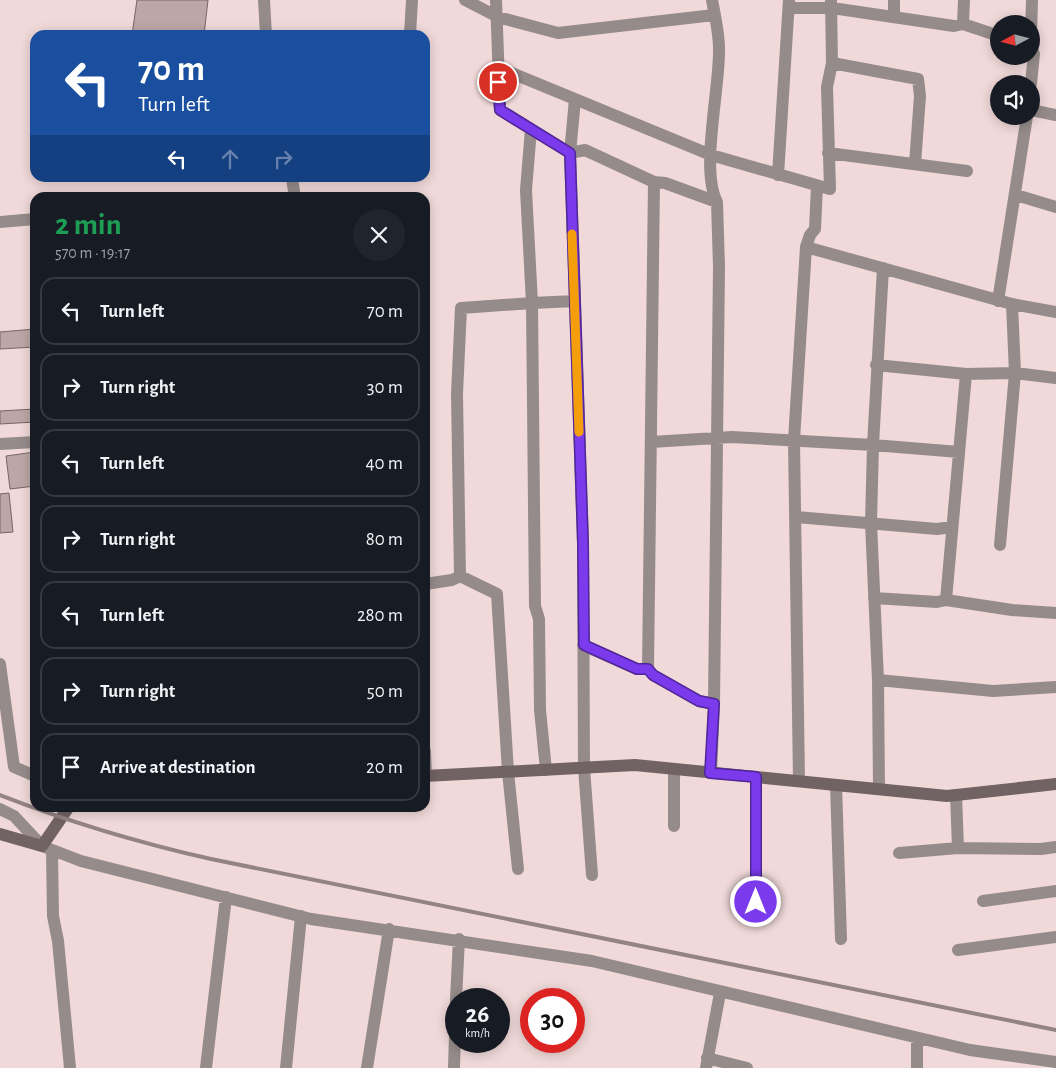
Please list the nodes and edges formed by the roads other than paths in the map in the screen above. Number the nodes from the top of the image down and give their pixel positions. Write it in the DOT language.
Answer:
graph roads {
  1 [pos="264,0"];
  2 [pos="412,0"];
  3 [pos="465,0"];
  4 [pos="496,0"];
  5 [pos="712,0"];
  6 [pos="894,0"];
  7 [pos="964,0"];
  8 [pos="1032,0"];
  9 [pos="789,4"];
  10 [pos="832,4"];
  11 [pos="714,15"];
  12 [pos="1032,15"];
  13 [pos="894,17"];
  14 [pos="498,18"];
  15 [pos="963,24"];
  16 [pos="266,30"];
  17 [pos="410,30"];
  18 [pos="990,33"];
  19 [pos="832,63"];
  20 [pos="497,67"];
  21 [pos="575,99"];
  22 [pos="1040,112"];
  23 [pos="1056,115"];
  24 [pos="1026,125"];
  25 [pos="531,129"];
  26 [pos="570,153"];
  27 [pos="828,153"];
  28 [pos="710,155"];
  29 [pos="914,164"];
  30 [pos="967,171"];
  31 [pos="778,175"];
  32 [pos="654,182"];
  33 [pos="817,186"];
  34 [pos="1016,195"];
  35 [pos="717,202"];
  36 [pos="1056,207"];
  37 [pos="30,219"];
  38 [pos="0,222"];
  39 [pos="806,247"];
  40 [pos="883,268"];
  41 [pos="998,300"];
  42 [pos="575,301"];
  43 [pos="532,303"];
  44 [pos="1012,304"];
  45 [pos="1056,312"];
  46 [pos="876,365"];
  47 [pos="1015,373"];
  48 [pos="966,374"];
  49 [pos="1056,378"];
  50 [pos="717,439"];
  51 [pos="794,440"];
  52 [pos="30,442"];
  53 [pos="652,442"];
  54 [pos="0,444"];
  55 [pos="873,444"];
  56 [pos="959,452"];
  57 [pos="796,517"];
  58 [pos="872,522"];
  59 [pos="952,527"];
  60 [pos="1000,545"];
  61 [pos="460,576"];
  62 [pos="430,583"];
  63 [pos="874,598"];
  64 [pos="946,600"];
  65 [pos="1056,613"];
  66 [pos="584,645"];
  67 [pos="0,664"];
  68 [pos="648,669"];
  69 [pos="878,680"];
  70 [pos="1056,687"];
  71 [pos="714,704"];
  72 [pos="584,768"];
  73 [pos="674,769"];
  74 [pos="546,770"];
  75 [pos="508,772"];
  76 [pos="710,773"];
  77 [pos="30,774"];
  78 [pos="430,776"];
  79 [pos="756,777"];
  80 [pos="799,781"];
  81 [pos="1056,784"];
  82 [pos="836,785"];
  83 [pos="879,789"];
  84 [pos="956,795"];
  85 [pos="0,809"];
  86 [pos="66,812"];
  87 [pos="674,826"];
  88 [pos="0,834"];
  89 [pos="1056,847"];
  90 [pos="47,848"];
  91 [pos="958,848"];
  92 [pos="899,853"];
  93 [pos="518,869"];
  94 [pos="592,875"];
  95 [pos="1056,891"];
  96 [pos="226,897"];
  97 [pos="983,901"];
  98 [pos="756,902"];
  99 [pos="301,916"];
  100 [pos="388,929"];
  101 [pos="1056,937"];
  102 [pos="841,939"];
  103 [pos="459,940"];
  104 [pos="958,950"];
  105 [pos="457,988"];
  106 [pos="720,993"];
  107 [pos="917,1038"];
  108 [pos="454,1053"];
  109 [pos="1056,1062"];
  110 [pos="706,1063"];
  111 [pos="70,1068"];
  112 [pos="206,1068"];
  113 [pos="286,1068"];
  114 [pos="367,1068"];
  115 [pos="454,1068"];
  116 [pos="747,1068"];
  117 [pos="917,1068"];
  1 -- 16 [label="street"];
  2 -- 17 [label="street"];
  3 -- 14 [label="street"];
  4 -- 14 [label="street"];
  5 -- 11 [label="street"];
  6 -- 13 [label="street"];
  7 -- 15 [label="street"];
  8 -- 12 [label="street"];
  9 -- 10 [label="street"];
  9 -- 31 [label="street"];
  10 -- 13 [label="street"];
  10 -- 19 [label="street"];
  11 -- 14 [label="street"];
  11 -- 28 [label="street"];
  13 -- 15 [label="street"];
  14 -- 20 [label="street"];
  15 -- 18 [label="street"];
  19 -- 27 [label="street"];
  19 -- 29 [label="street"];
  20 -- 21 [label="street"];
  20 -- 25 [label="street"];
  21 -- 26 [label="street"];
  21 -- 28 [label="street"];
  22 -- 23 [label="street"];
  24 -- 34 [label="street"];
  25 -- 26 [label="street"];
  25 -- 43 [label="street"];
  26 -- 32 [label="street"];
  26 -- 42 [label="street"];
  27 -- 29 [label="street"];
  27 -- 33 [label="street"];
  28 -- 31 [label="street"];
  28 -- 35 [label="street"];
  29 -- 30 [label="street"];
  31 -- 33 [label="street"];
  32 -- 35 [label="street"];
  32 -- 53 [label="street"];
  33 -- 39 [label="street"];
  34 -- 36 [label="street"];
  34 -- 41 [label="street"];
  35 -- 50 [label="street"];
  37 -- 38 [label="street"];
  39 -- 40 [label="street"];
  39 -- 51 [label="street"];
  40 -- 41 [label="street"];
  40 -- 46 [label="street"];
  41 -- 44 [label="street"];
  42 -- 43 [label="street"];
  42 -- 66 [label="street"];
  43 -- 61 [label="street"];
  43 -- 74 [label="street"];
  44 -- 45 [label="street"];
  44 -- 47 [label="street"];
  46 -- 48 [label="street"];
  46 -- 55 [label="street"];
  47 -- 48 [label="street"];
  47 -- 49 [label="street"];
  47 -- 60 [label="street"];
  48 -- 56 [label="street"];
  50 -- 51 [label="street"];
  50 -- 53 [label="street"];
  50 -- 71 [label="street"];
  51 -- 55 [label="street"];
  51 -- 57 [label="street"];
  52 -- 54 [label="street"];
  53 -- 68 [label="street"];
  55 -- 56 [label="street"];
  55 -- 58 [label="street"];
  56 -- 59 [label="street"];
  57 -- 58 [label="street"];
  57 -- 80 [label="street"];
  58 -- 59 [label="street"];
  58 -- 63 [label="street"];
  59 -- 64 [label="street"];
  61 -- 62 [label="street"];
  61 -- 75 [label="street"];
  63 -- 64 [label="street"];
  63 -- 69 [label="street"];
  64 -- 65 [label="street"];
  66 -- 68 [label="street"];
  66 -- 72 [label="street"];
  67 -- 77 [label="street"];
  68 -- 71 [label="street"];
  69 -- 70 [label="street"];
  69 -- 83 [label="street"];
  71 -- 76 [label="street"];
  72 -- 73 [label="street"];
  72 -- 74 [label="street"];
  72 -- 94 [label="street"];
  73 -- 76 [label="street"];
  73 -- 87 [label="street"];
  74 -- 75 [label="street"];
  75 -- 78 [label="street"];
  75 -- 93 [label="street"];
  76 -- 79 [label="street"];
  79 -- 80 [label="street"];
  79 -- 98 [label="street"];
  80 -- 82 [label="street"];
  81 -- 84 [label="street"];
  82 -- 83 [label="street"];
  82 -- 102 [label="street"];
  83 -- 84 [label="street"];
  84 -- 91 [label="street"];
  85 -- 90 [label="street"];
  86 -- 90 [label="street"];
  88 -- 90 [label="street"];
  89 -- 91 [label="street"];
  90 -- 96 [label="street"];
  90 -- 111 [label="street"];
  91 -- 92 [label="street"];
  95 -- 97 [label="street"];
  96 -- 99 [label="street"];
  96 -- 112 [label="street"];
  99 -- 100 [label="street"];
  99 -- 113 [label="street"];
  100 -- 103 [label="street"];
  100 -- 114 [label="street"];
  101 -- 104 [label="street"];
  103 -- 105 [label="street"];
  103 -- 106 [label="street"];
  106 -- 107 [label="street"];
  106 -- 110 [label="street"];
  107 -- 109 [label="street"];
  107 -- 117 [label="street"];
  108 -- 115 [label="street"];
  110 -- 116 [label="street"];
}
